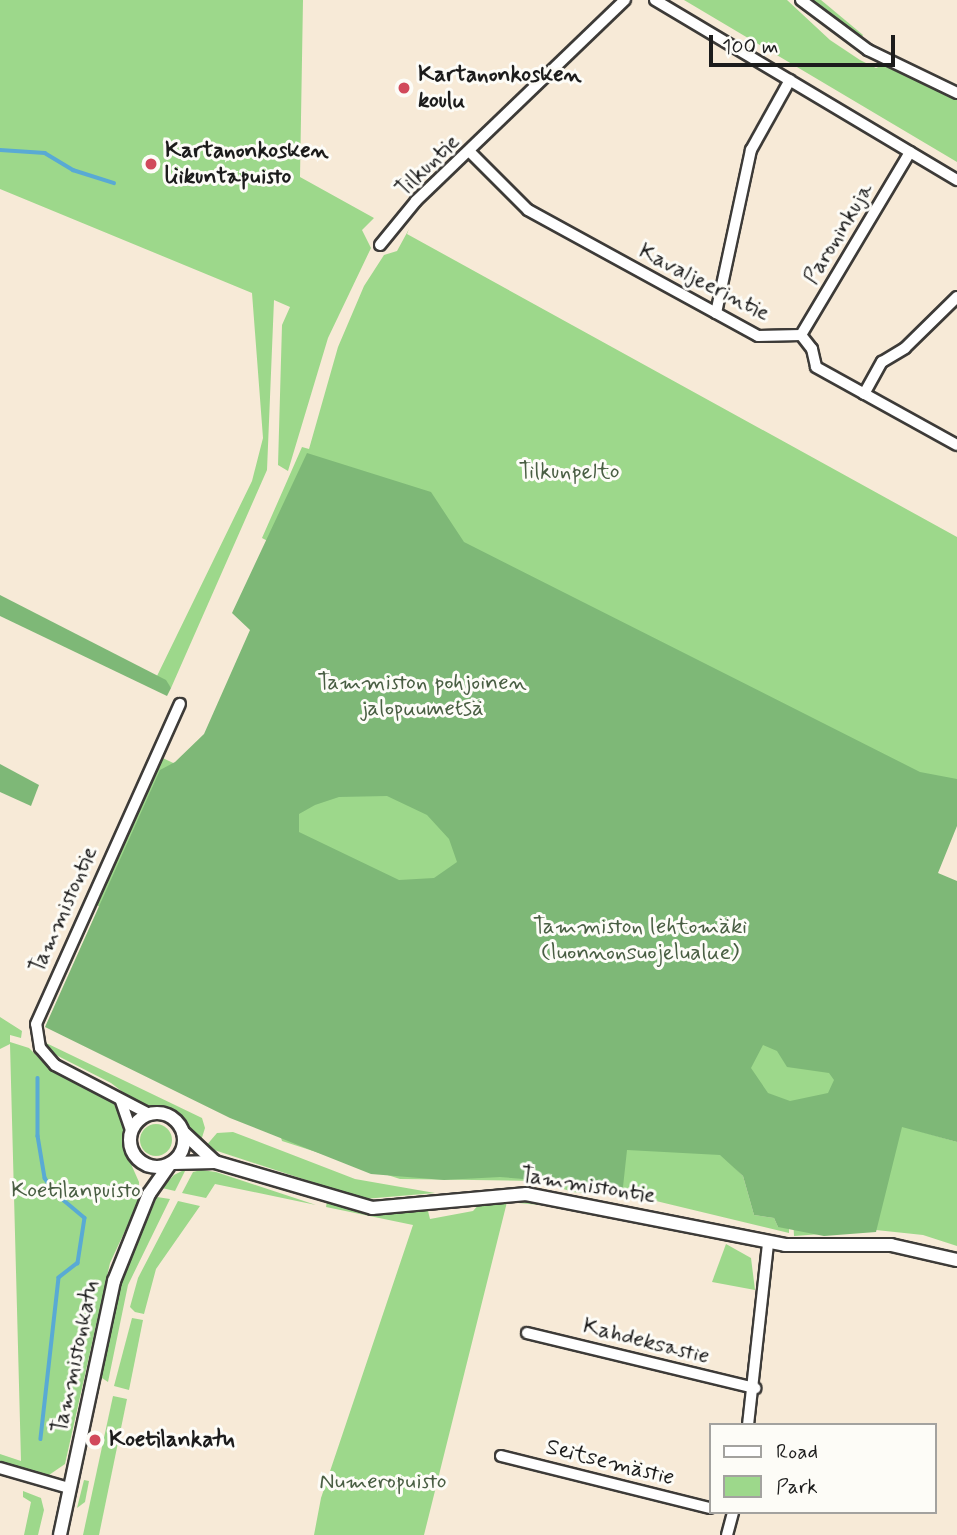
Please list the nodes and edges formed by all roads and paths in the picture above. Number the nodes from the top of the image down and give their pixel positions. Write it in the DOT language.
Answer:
graph roads {
  1 [pos="625,0"];
  2 [pos="655,0"];
  3 [pos="801,0"];
  4 [pos="790,80"];
  5 [pos="957,93"];
  6 [pos="470,152"];
  7 [pos="910,152"];
  8 [pos="957,180"];
  9 [pos="380,245"];
  10 [pos="957,297"];
  11 [pos="716,313"];
  12 [pos="801,335"];
  13 [pos="864,394"];
  14 [pos="957,445"];
  15 [pos="180,704"];
  16 [pos="118,1098"];
  17 [pos="149,1114"];
  18 [pos="131,1130"];
  19 [pos="183,1132"];
  20 [pos="215,1162"];
  21 [pos="141,1163"];
  22 [pos="171,1164"];
  23 [pos="149,1194"];
  24 [pos="768,1243"];
  25 [pos="957,1260"];
  26 [pos="527,1333"];
  27 [pos="755,1388"];
  28 [pos="748,1423"];
  29 [pos="500,1456"];
  30 [pos="0,1468"];
  31 [pos="69,1488"];
  32 [pos="708,1508"];
  33 [pos="730,1514"];
  34 [pos="60,1535"];
  35 [pos="727,1535"];
  1 -- 6 [label="street, Tilkuntie"];
  2 -- 4 [label="street"];
  3 -- 5 [label="street"];
  4 -- 7 [label="street"];
  4 -- 11 [label="street"];
  6 -- 9 [label="street, Tilkuntie"];
  6 -- 11 [label="street, Kavaljeerintie"];
  7 -- 8 [label="street"];
  7 -- 12 [label="street, Paroninkuja"];
  10 -- 13 [label="street"];
  11 -- 12 [label="street, Kavaljeerintie"];
  12 -- 13 [label="street"];
  13 -- 14 [label="street"];
  15 -- 16 [label="street, Tammistontie"];
  16 -- 17 [label="street, Tammistontie"];
  16 -- 18 [label="street"];
  17 -- 18 [label="street"];
  17 -- 19 [label="street"];
  18 -- 21 [label="street"];
  19 -- 20 [label="street, Tammistontie"];
  19 -- 22 [label="street"];
  20 -- 22 [label="street, Tammistontie"];
  20 -- 24 [label="street, Tammistontie"];
  21 -- 22 [label="street"];
  21 -- 23 [label="street"];
  22 -- 23 [label="street, Tammistonkatu"];
  23 -- 31 [label="street, Tammistonkatu"];
  24 -- 25 [label="street, Tammistontie"];
  24 -- 27 [label="street"];
  26 -- 27 [label="street, Kahdeksastie"];
  27 -- 28 [label="street"];
  29 -- 32 [label="street, Seitsemästie"];
  30 -- 31 [label="street"];
  31 -- 34 [label="street, Tammistonkatu"];
  33 -- 35 [label="street"];
}
